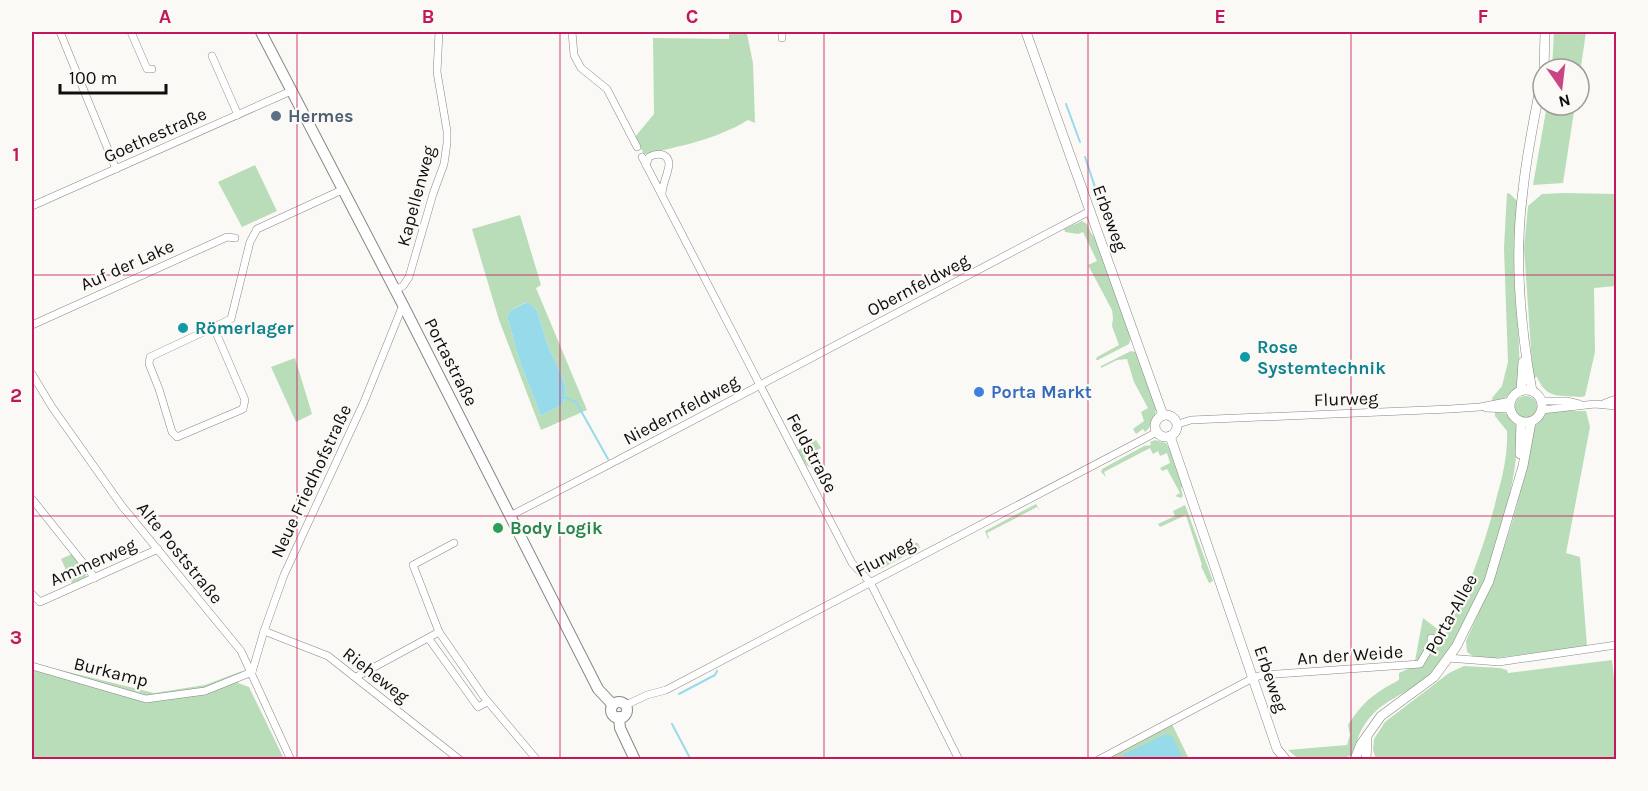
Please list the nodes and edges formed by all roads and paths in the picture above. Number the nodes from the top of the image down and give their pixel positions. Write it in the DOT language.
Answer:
graph roads {
  1 [pos="60,32"];
  2 [pos="130,32"];
  3 [pos="261,32"];
  4 [pos="439,32"];
  5 [pos="572,32"];
  6 [pos="1026,32"];
  7 [pos="1545,32"];
  8 [pos="212,56"];
  9 [pos="1544,57"];
  10 [pos="152,69"];
  11 [pos="291,91"];
  12 [pos="238,115"];
  13 [pos="1535,117"];
  14 [pos="637,147"];
  15 [pos="642,157"];
  16 [pos="646,165"];
  17 [pos="116,169"];
  18 [pos="342,190"];
  19 [pos="662,196"];
  20 [pos="32,206"];
  21 [pos="1090,211"];
  22 [pos="235,237"];
  23 [pos="395,290"];
  24 [pos="403,305"];
  25 [pos="32,325"];
  26 [pos="214,328"];
  27 [pos="1524,345"];
  28 [pos="32,374"];
  29 [pos="760,385"];
  30 [pos="1521,391"];
  31 [pos="1532,391"];
  32 [pos="1617,399"];
  33 [pos="1605,403"];
  34 [pos="1511,405"];
  35 [pos="1542,406"];
  36 [pos="1617,406"];
  37 [pos="1163,415"];
  38 [pos="1526,422"];
  39 [pos="1178,424"];
  40 [pos="1157,432"];
  41 [pos="1170,436"];
  42 [pos="32,499"];
  43 [pos="510,516"];
  44 [pos="454,543"];
  45 [pos="158,549"];
  46 [pos="95,578"];
  47 [pos="870,582"];
  48 [pos="32,594"];
  49 [pos="264,631"];
  50 [pos="439,632"];
  51 [pos="1431,638"];
  52 [pos="429,639"];
  53 [pos="1617,645"];
  54 [pos="1449,658"];
  55 [pos="32,666"];
  56 [pos="252,672"];
  57 [pos="356,677"];
  58 [pos="1253,678"];
  59 [pos="487,702"];
  60 [pos="613,705"];
  61 [pos="626,705"];
  62 [pos="619,717"];
  63 [pos="1368,732"];
  64 [pos="291,759"];
  65 [pos="460,759"];
  66 [pos="537,759"];
  67 [pos="635,759"];
  68 [pos="959,759"];
  69 [pos="1098,759"];
  70 [pos="1286,759"];
  71 [pos="1355,759"];
  72 [pos="1360,759"];
  73 [pos="1366,759"];
  1 -- 17 [label="street"];
  2 -- 10 [label="street"];
  3 -- 11 [label="main road, Portastraße"];
  4 -- 23 [label="street, Kapellenweg"];
  5 -- 14 [label="street"];
  6 -- 21 [label="street, Erbeweg"];
  7 -- 9 [label="street"];
  8 -- 12 [label="street"];
  11 -- 12 [label="street, Goethestraße"];
  11 -- 18 [label="main road, Portastraße"];
  12 -- 17 [label="street, Goethestraße"];
  13 -- 27 [label="street"];
  15 -- 16 [label="street, Feldstraße"];
  16 -- 19 [label="street, Feldstraße"];
  16 -- 19 [label="street"];
  17 -- 20 [label="street, Goethestraße"];
  18 -- 23 [label="main road, Portastraße"];
  18 -- 26 [label="street"];
  19 -- 29 [label="street, Feldstraße"];
  21 -- 29 [label="street, Obernfeldweg"];
  21 -- 37 [label="street, Erbeweg"];
  22 -- 25 [label="street, Auf der Lake"];
  23 -- 24 [label="main road, Portastraße"];
  24 -- 43 [label="main road, Portastraße"];
  24 -- 49 [label="street, Neue Friedhofstraße"];
  26 -- 26 [label="street"];
  27 -- 30 [label="street"];
  27 -- 31 [label="street"];
  28 -- 45 [label="street, Alte Poststraße"];
  29 -- 43 [label="street, Niedernfeldweg"];
  29 -- 47 [label="street, Feldstraße"];
  30 -- 31 [label="street"];
  30 -- 34 [label="street"];
  31 -- 35 [label="street"];
  32 -- 33 [label="street"];
  33 -- 35 [label="street"];
  33 -- 36 [label="street"];
  34 -- 38 [label="street"];
  34 -- 39 [label="street, Flurweg"];
  35 -- 38 [label="street"];
  37 -- 39 [label="street"];
  37 -- 40 [label="street"];
  38 -- 54 [label="street, Porta-Allee"];
  39 -- 41 [label="street"];
  40 -- 41 [label="street"];
  40 -- 47 [label="street, Flurweg"];
  41 -- 58 [label="street, Erbeweg"];
  42 -- 46 [label="street"];
  43 -- 60 [label="main road, Portastraße"];
  44 -- 50 [label="street"];
  45 -- 46 [label="street, Ammerweg"];
  45 -- 56 [label="street, Alte Poststraße"];
  46 -- 48 [label="street, Ammerweg"];
  47 -- 61 [label="street, Flurweg"];
  47 -- 68 [label="street, Feldstraße"];
  49 -- 56 [label="street, Neue Friedhofstraße"];
  49 -- 57 [label="street, Rieheweg"];
  50 -- 52 [label="street"];
  50 -- 59 [label="street"];
  51 -- 58 [label="street, An der Weide"];
  52 -- 57 [label="street"];
  52 -- 59 [label="street"];
  53 -- 54 [label="street"];
  54 -- 63 [label="street, Porta-Allee"];
  55 -- 56 [label="street, Burkamp"];
  56 -- 64 [label="street, Alte Poststraße"];
  57 -- 65 [label="street, Rieheweg"];
  58 -- 69 [label="street"];
  58 -- 70 [label="street, Erbeweg"];
  59 -- 66 [label="street"];
  60 -- 61 [label="main road"];
  60 -- 62 [label="main road"];
  61 -- 62 [label="main road"];
  62 -- 67 [label="main road"];
  63 -- 71 [label="street, Porta-Allee"];
  63 -- 73 [label="street"];
  71 -- 72 [label="street"];
}
